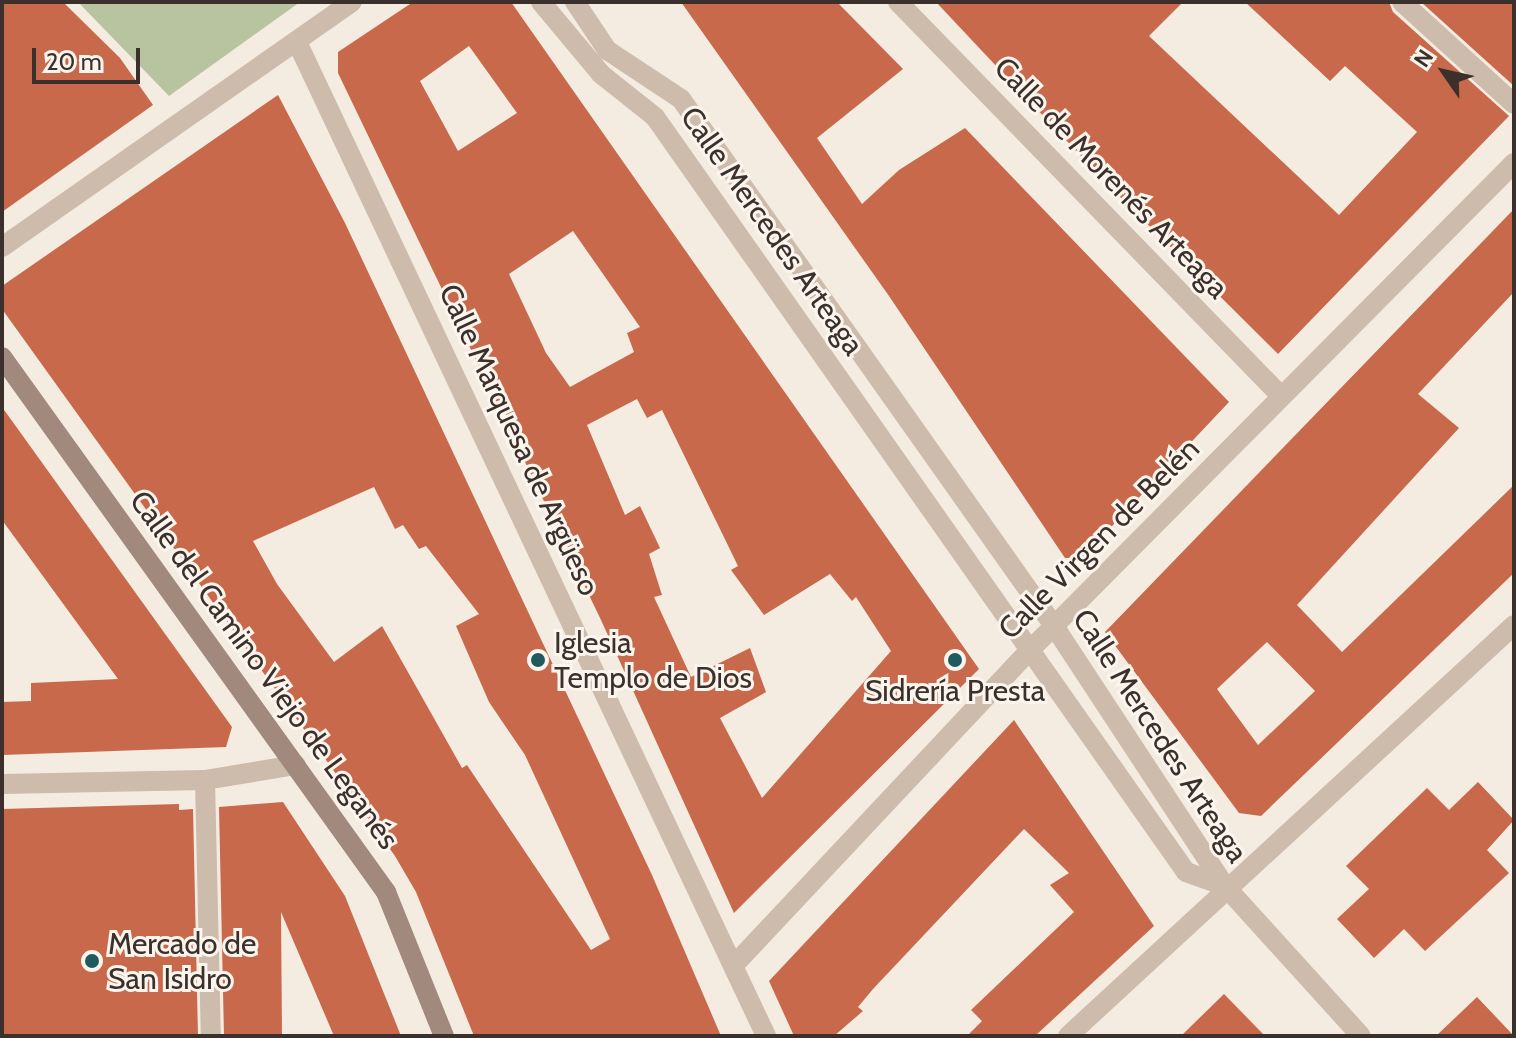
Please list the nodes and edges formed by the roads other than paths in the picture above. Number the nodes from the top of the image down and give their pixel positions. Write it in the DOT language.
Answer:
graph roads {
  1 [pos="352,2"];
  2 [pos="541,2"];
  3 [pos="575,2"];
  4 [pos="898,2"];
  5 [pos="1402,2"];
  6 [pos="298,44"];
  7 [pos="1514,104"];
  8 [pos="1514,163"];
  9 [pos="2,247"];
  10 [pos="2,357"];
  11 [pos="1281,396"];
  12 [pos="1054,626"];
  13 [pos="1514,626"];
  14 [pos="1031,649"];
  15 [pos="296,765"];
  16 [pos="205,780"];
  17 [pos="2,784"];
  18 [pos="1225,886"];
  19 [pos="735,964"];
  20 [pos="211,1036"];
  21 [pos="444,1036"];
  22 [pos="766,1036"];
  23 [pos="1068,1036"];
  24 [pos="1361,1036"];
  1 -- 6 [label="street"];
  2 -- 14 [label="street, Calle Mercedes Arteaga"];
  3 -- 12 [label="street, Calle Mercedes Arteaga"];
  4 -- 11 [label="street, Calle de Morenés Arteaga"];
  5 -- 7 [label="street"];
  6 -- 9 [label="street"];
  6 -- 19 [label="street, Calle Marquesa de Argüeso"];
  8 -- 11 [label="street, Calle Virgen de Belén"];
  10 -- 15 [label="street, Calle del Camino Viejo de Leganés"];
  11 -- 12 [label="street, Calle Virgen de Belén"];
  12 -- 14 [label="street, Calle Virgen de Belén"];
  12 -- 18 [label="street, Calle Mercedes Arteaga"];
  13 -- 18 [label="street"];
  14 -- 18 [label="street, Calle Mercedes Arteaga"];
  14 -- 19 [label="street, Calle Virgen de Belén"];
  15 -- 16 [label="street"];
  15 -- 21 [label="street, Calle del Camino Viejo de Leganés"];
  16 -- 17 [label="street"];
  16 -- 20 [label="street"];
  18 -- 23 [label="street"];
  18 -- 24 [label="street"];
  19 -- 22 [label="street, Calle Marquesa de Argüeso"];
}
